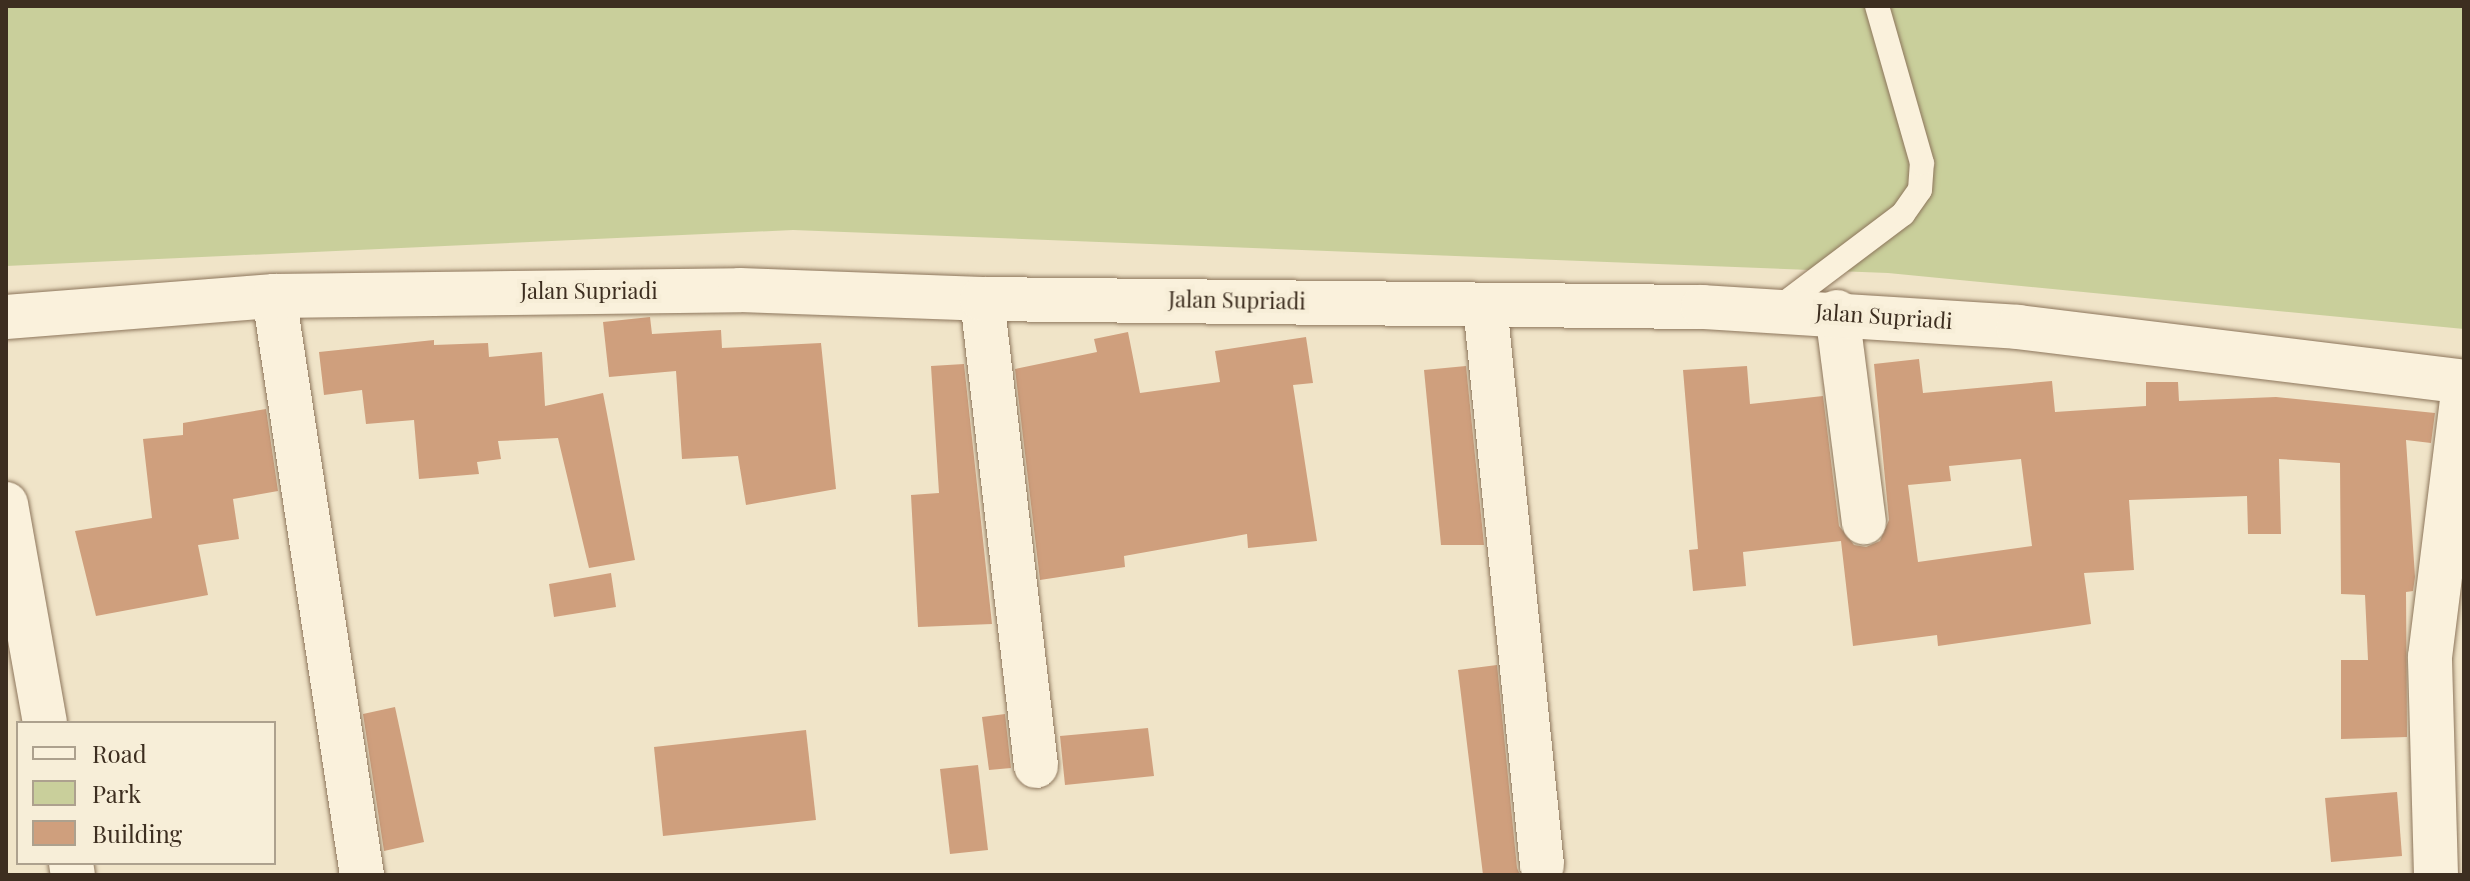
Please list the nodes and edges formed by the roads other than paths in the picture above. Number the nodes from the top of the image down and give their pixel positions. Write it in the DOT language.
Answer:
graph roads {
  1 [pos="1877,6"];
  2 [pos="274,296"];
  3 [pos="982,299"];
  4 [pos="1485,305"];
  5 [pos="1777,310"];
  6 [pos="1837,312"];
  7 [pos="6,317"];
  8 [pos="2464,383"];
  9 [pos="2460,472"];
  10 [pos="6,504"];
  11 [pos="1864,522"];
  12 [pos="45,721"];
  13 [pos="1036,766"];
  14 [pos="1542,865"];
  15 [pos="362,875"];
  16 [pos="2436,875"];
  1 -- 5 [label="lane"];
  2 -- 3 [label="street, Jalan Supriadi"];
  2 -- 7 [label="street, Jalan Supriadi"];
  2 -- 15 [label="street"];
  3 -- 4 [label="street, Jalan Supriadi"];
  3 -- 13 [label="street"];
  4 -- 5 [label="street, Jalan Supriadi"];
  4 -- 14 [label="street"];
  5 -- 6 [label="street, Jalan Supriadi"];
  6 -- 8 [label="street, Jalan Supriadi"];
  6 -- 11 [label="street"];
  8 -- 9 [label="street"];
  9 -- 16 [label="street"];
  10 -- 12 [label="street"];
}
